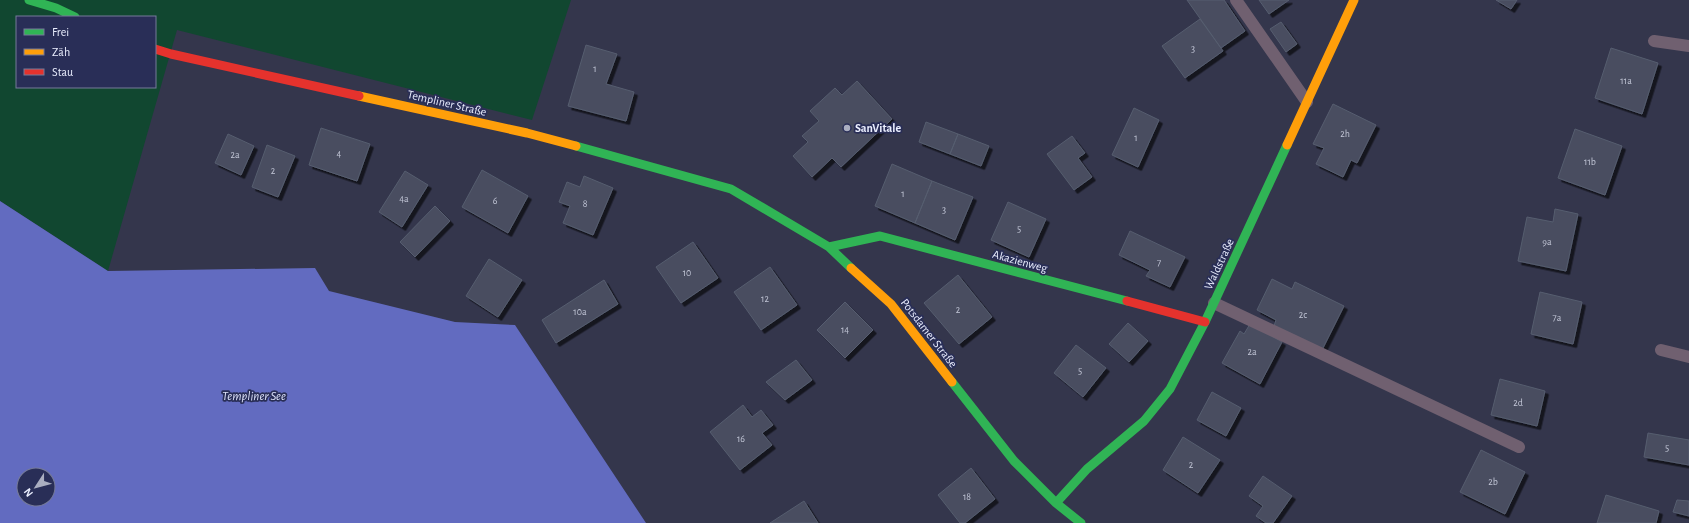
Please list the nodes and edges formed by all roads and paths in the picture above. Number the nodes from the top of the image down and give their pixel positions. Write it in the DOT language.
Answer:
graph roads {
  1 [pos="29,0"];
  2 [pos="1236,0"];
  3 [pos="1354,0"];
  4 [pos="73,16"];
  5 [pos="1654,41"];
  6 [pos="1689,46"];
  7 [pos="156,49"];
  8 [pos="1307,102"];
  9 [pos="731,189"];
  10 [pos="829,247"];
  11 [pos="1214,302"];
  12 [pos="1205,322"];
  13 [pos="1661,350"];
  14 [pos="1689,358"];
  15 [pos="1519,447"];
  16 [pos="1056,503"];
  17 [pos="1080,523"];
  1 -- 4 [label="street"];
  2 -- 8 [label="lane"];
  3 -- 8 [label="street, Waldstraße"];
  5 -- 6 [label="lane"];
  7 -- 9 [label="street, Templiner Straße"];
  8 -- 11 [label="street, Waldstraße"];
  9 -- 10 [label="street, Potsdamer Straße"];
  10 -- 12 [label="street, Akazienweg"];
  10 -- 16 [label="street, Potsdamer Straße"];
  11 -- 12 [label="street, Waldstraße"];
  11 -- 15 [label="lane"];
  12 -- 16 [label="street, Waldstraße"];
  13 -- 14 [label="lane"];
  16 -- 17 [label="street, Potsdamer Straße"];
}
